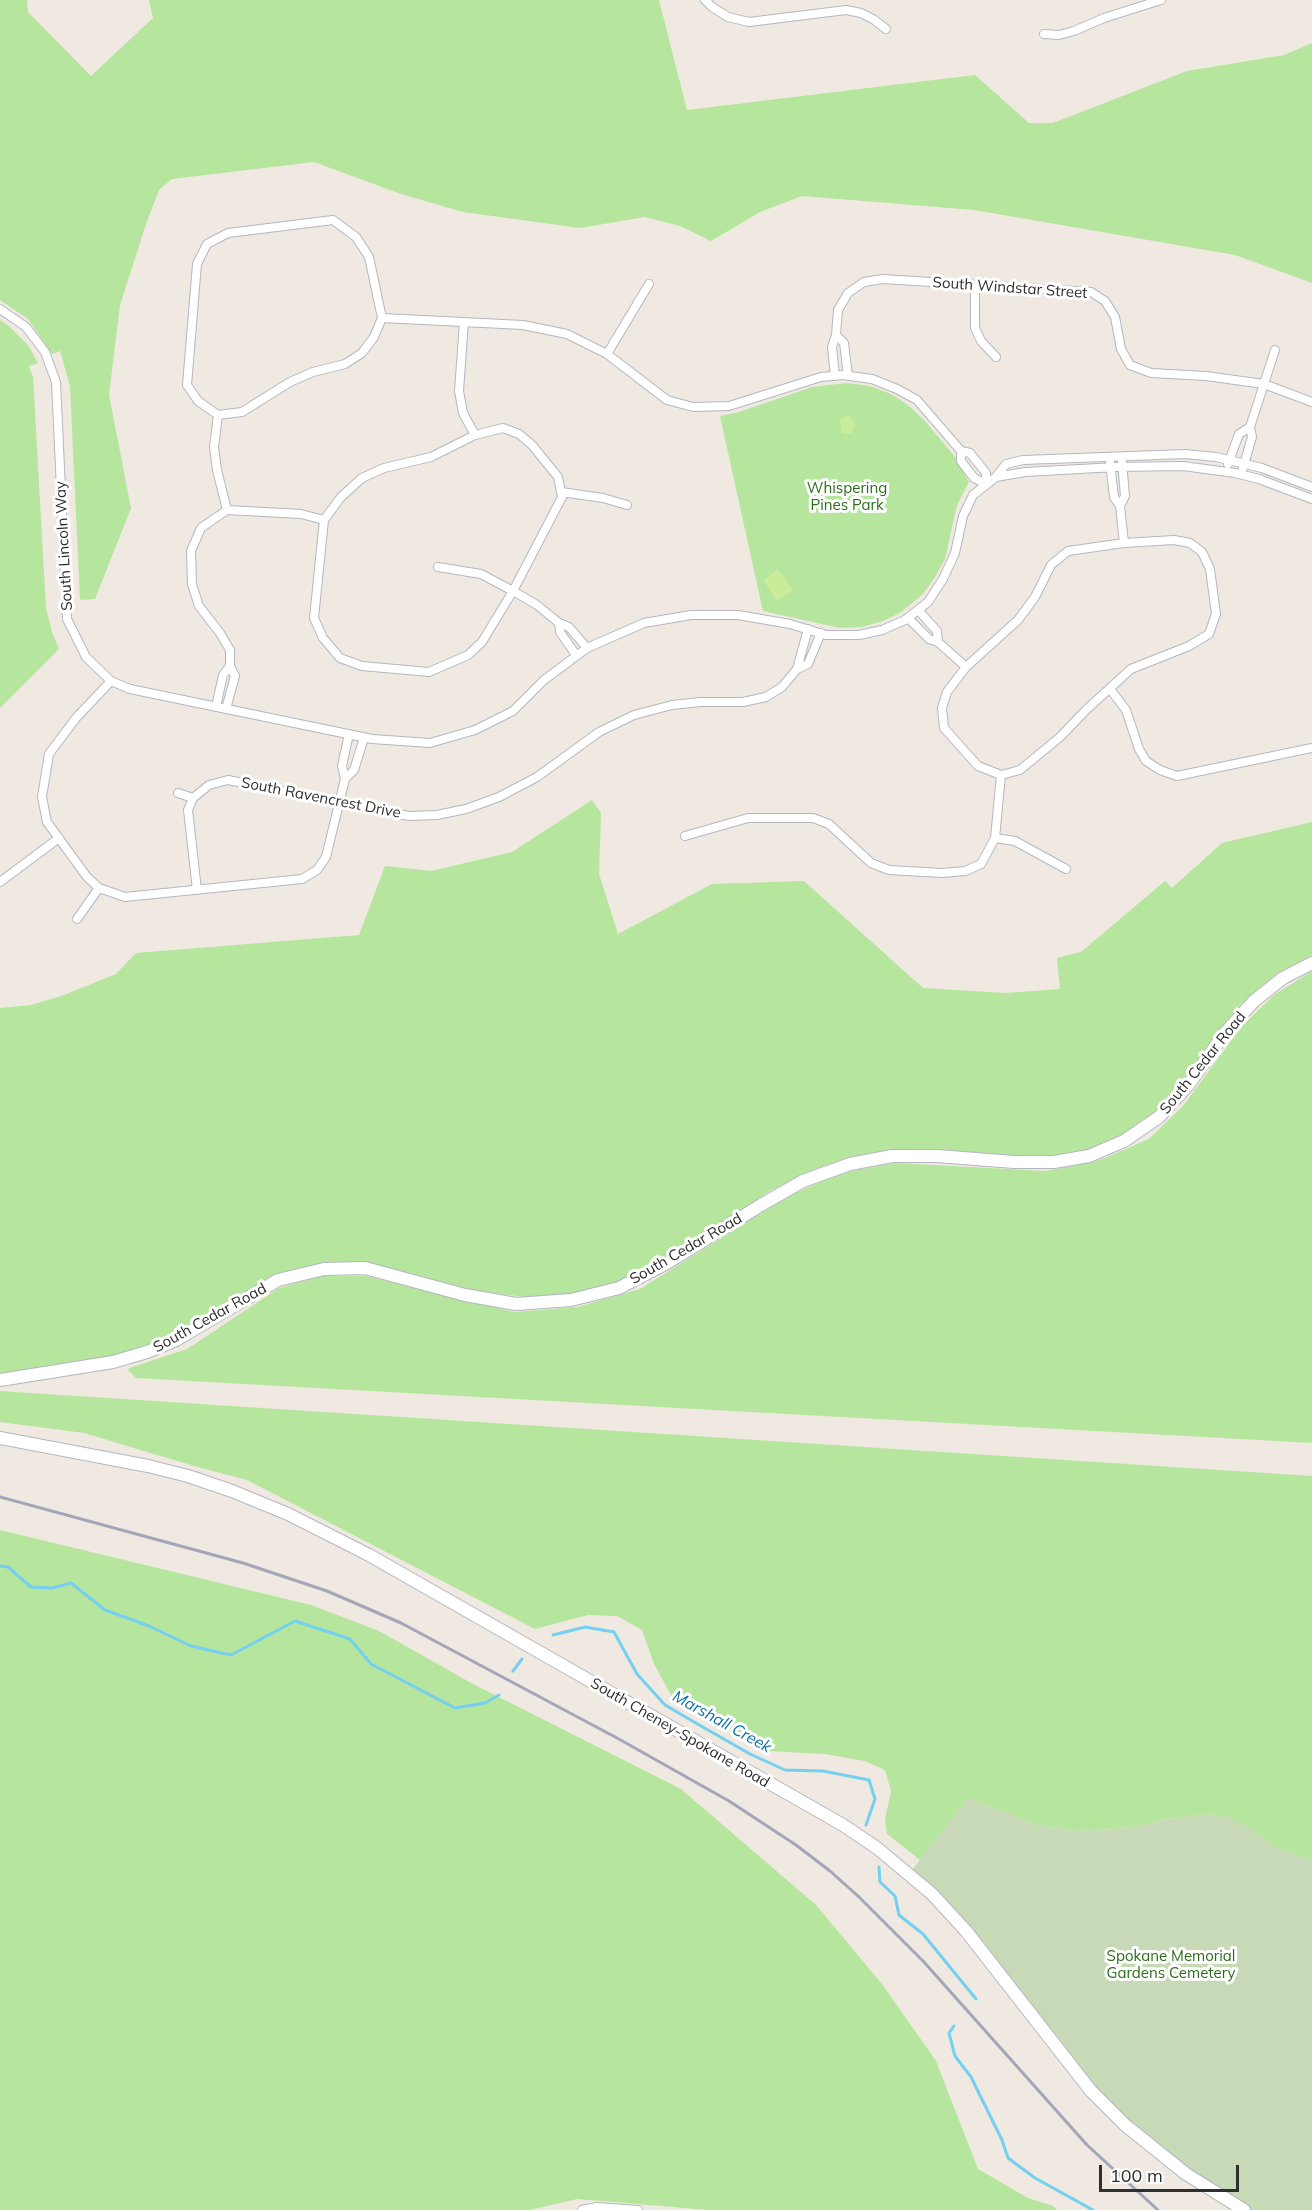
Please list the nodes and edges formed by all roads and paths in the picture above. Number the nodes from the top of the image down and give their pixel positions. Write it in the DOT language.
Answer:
graph roads {
  1 [pos="705,0"];
  2 [pos="1161,0"];
  3 [pos="886,29"];
  4 [pos="1044,34"];
  5 [pos="649,284"];
  6 [pos="975,285"];
  7 [pos="0,309"];
  8 [pos="382,318"];
  9 [pos="464,322"];
  10 [pos="837,335"];
  11 [pos="1275,350"];
  12 [pos="607,354"];
  13 [pos="996,357"];
  14 [pos="835,376"];
  15 [pos="848,376"];
  16 [pos="1264,384"];
  17 [pos="1312,402"];
  18 [pos="218,415"];
  19 [pos="1250,428"];
  20 [pos="475,435"];
  21 [pos="1109,456"];
  22 [pos="1121,456"];
  23 [pos="1230,460"];
  24 [pos="1245,464"];
  25 [pos="1122,466"];
  26 [pos="1110,467"];
  27 [pos="1226,471"];
  28 [pos="1242,474"];
  29 [pos="996,477"];
  30 [pos="986,484"];
  31 [pos="1312,487"];
  32 [pos="561,492"];
  33 [pos="1312,499"];
  34 [pos="627,505"];
  35 [pos="1120,506"];
  36 [pos="227,510"];
  37 [pos="324,520"];
  38 [pos="1124,543"];
  39 [pos="438,567"];
  40 [pos="513,591"];
  41 [pos="918,610"];
  42 [pos="908,618"];
  43 [pos="559,623"];
  44 [pos="808,629"];
  45 [pos="820,633"];
  46 [pos="938,642"];
  47 [pos="587,648"];
  48 [pos="576,656"];
  49 [pos="230,666"];
  50 [pos="966,668"];
  51 [pos="796,669"];
  52 [pos="111,681"];
  53 [pos="1110,689"];
  54 [pos="216,707"];
  55 [pos="226,709"];
  56 [pos="349,734"];
  57 [pos="364,738"];
  58 [pos="1312,748"];
  59 [pos="1001,775"];
  60 [pos="345,779"];
  61 [pos="178,793"];
  62 [pos="193,798"];
  63 [pos="339,802"];
  64 [pos="686,836"];
  65 [pos="59,838"];
  66 [pos="995,838"];
  67 [pos="1066,869"];
  68 [pos="2,881"];
  69 [pos="99,888"];
  70 [pos="197,890"];
  71 [pos="77,919"];
  72 [pos="1312,963"];
  73 [pos="0,1380"];
  74 [pos="0,1438"];
  75 [pos="582,2210"];
  76 [pos="638,2210"];
  77 [pos="1244,2210"];
  1 -- 3 [label="street"];
  2 -- 4 [label="street"];
  5 -- 12 [label="street"];
  6 -- 10 [label="street, South Windstar Street"];
  6 -- 13 [label="street"];
  6 -- 16 [label="street, South Windstar Street"];
  7 -- 52 [label="street, South Lincoln Way"];
  8 -- 9 [label="street"];
  8 -- 18 [label="street"];
  8 -- 18 [label="street"];
  9 -- 12 [label="street"];
  9 -- 20 [label="street"];
  10 -- 14 [label="street, South Windstar Street"];
  10 -- 15 [label="street"];
  11 -- 16 [label="street"];
  12 -- 14 [label="street"];
  14 -- 15 [label="street"];
  15 -- 30 [label="street"];
  16 -- 17 [label="street, South Windstar Street"];
  16 -- 19 [label="street"];
  18 -- 36 [label="street"];
  19 -- 23 [label="street"];
  19 -- 24 [label="street"];
  20 -- 32 [label="street"];
  20 -- 37 [label="street"];
  21 -- 22 [label="street, South Lincoln Way"];
  21 -- 26 [label="street"];
  21 -- 29 [label="street, South Lincoln Way"];
  22 -- 23 [label="street, South Lincoln Way"];
  22 -- 25 [label="street"];
  23 -- 24 [label="street, South Lincoln Way"];
  23 -- 27 [label="street"];
  24 -- 28 [label="street"];
  24 -- 31 [label="street, South Lincoln Way"];
  25 -- 26 [label="street"];
  25 -- 27 [label="street"];
  25 -- 35 [label="street"];
  26 -- 29 [label="street"];
  26 -- 35 [label="street"];
  27 -- 28 [label="street"];
  28 -- 33 [label="street"];
  29 -- 30 [label="street, South Lincoln Way"];
  30 -- 41 [label="street, South Lincoln Way"];
  32 -- 34 [label="street"];
  32 -- 40 [label="street"];
  35 -- 38 [label="street"];
  36 -- 37 [label="street"];
  36 -- 49 [label="street"];
  37 -- 40 [label="street"];
  38 -- 50 [label="street"];
  38 -- 53 [label="street"];
  39 -- 40 [label="street"];
  40 -- 43 [label="street"];
  41 -- 42 [label="street, South Lincoln Way"];
  41 -- 46 [label="street"];
  42 -- 45 [label="street, South Lincoln Way"];
  42 -- 46 [label="street"];
  43 -- 47 [label="street"];
  43 -- 48 [label="street"];
  44 -- 45 [label="street, South Lincoln Way"];
  44 -- 47 [label="street, South Lincoln Way"];
  44 -- 51 [label="street, South Ravencrest Drive"];
  45 -- 51 [label="street, South Ravencrest Drive"];
  46 -- 50 [label="street"];
  47 -- 48 [label="street, South Lincoln Way"];
  48 -- 57 [label="street, South Lincoln Way"];
  49 -- 54 [label="street"];
  49 -- 55 [label="street"];
  50 -- 59 [label="street"];
  51 -- 63 [label="street, South Ravencrest Drive"];
  52 -- 54 [label="street, South Lincoln Way"];
  52 -- 65 [label="street"];
  53 -- 58 [label="street"];
  53 -- 59 [label="street"];
  54 -- 55 [label="street, South Lincoln Way"];
  55 -- 56 [label="street, South Lincoln Way"];
  56 -- 57 [label="street, South Lincoln Way"];
  56 -- 60 [label="street"];
  57 -- 60 [label="street"];
  59 -- 66 [label="street"];
  60 -- 63 [label="street"];
  61 -- 62 [label="street"];
  62 -- 63 [label="street, South Ravencrest Drive"];
  62 -- 70 [label="street"];
  63 -- 70 [label="street"];
  64 -- 66 [label="street"];
  65 -- 68 [label="street"];
  65 -- 69 [label="street"];
  66 -- 67 [label="street"];
  69 -- 70 [label="street"];
  69 -- 71 [label="street"];
  72 -- 73 [label="main road, South Cedar Road"];
  74 -- 77 [label="main road, South Cheney-Spokane Road"];
  75 -- 76 [label="street"];
}
